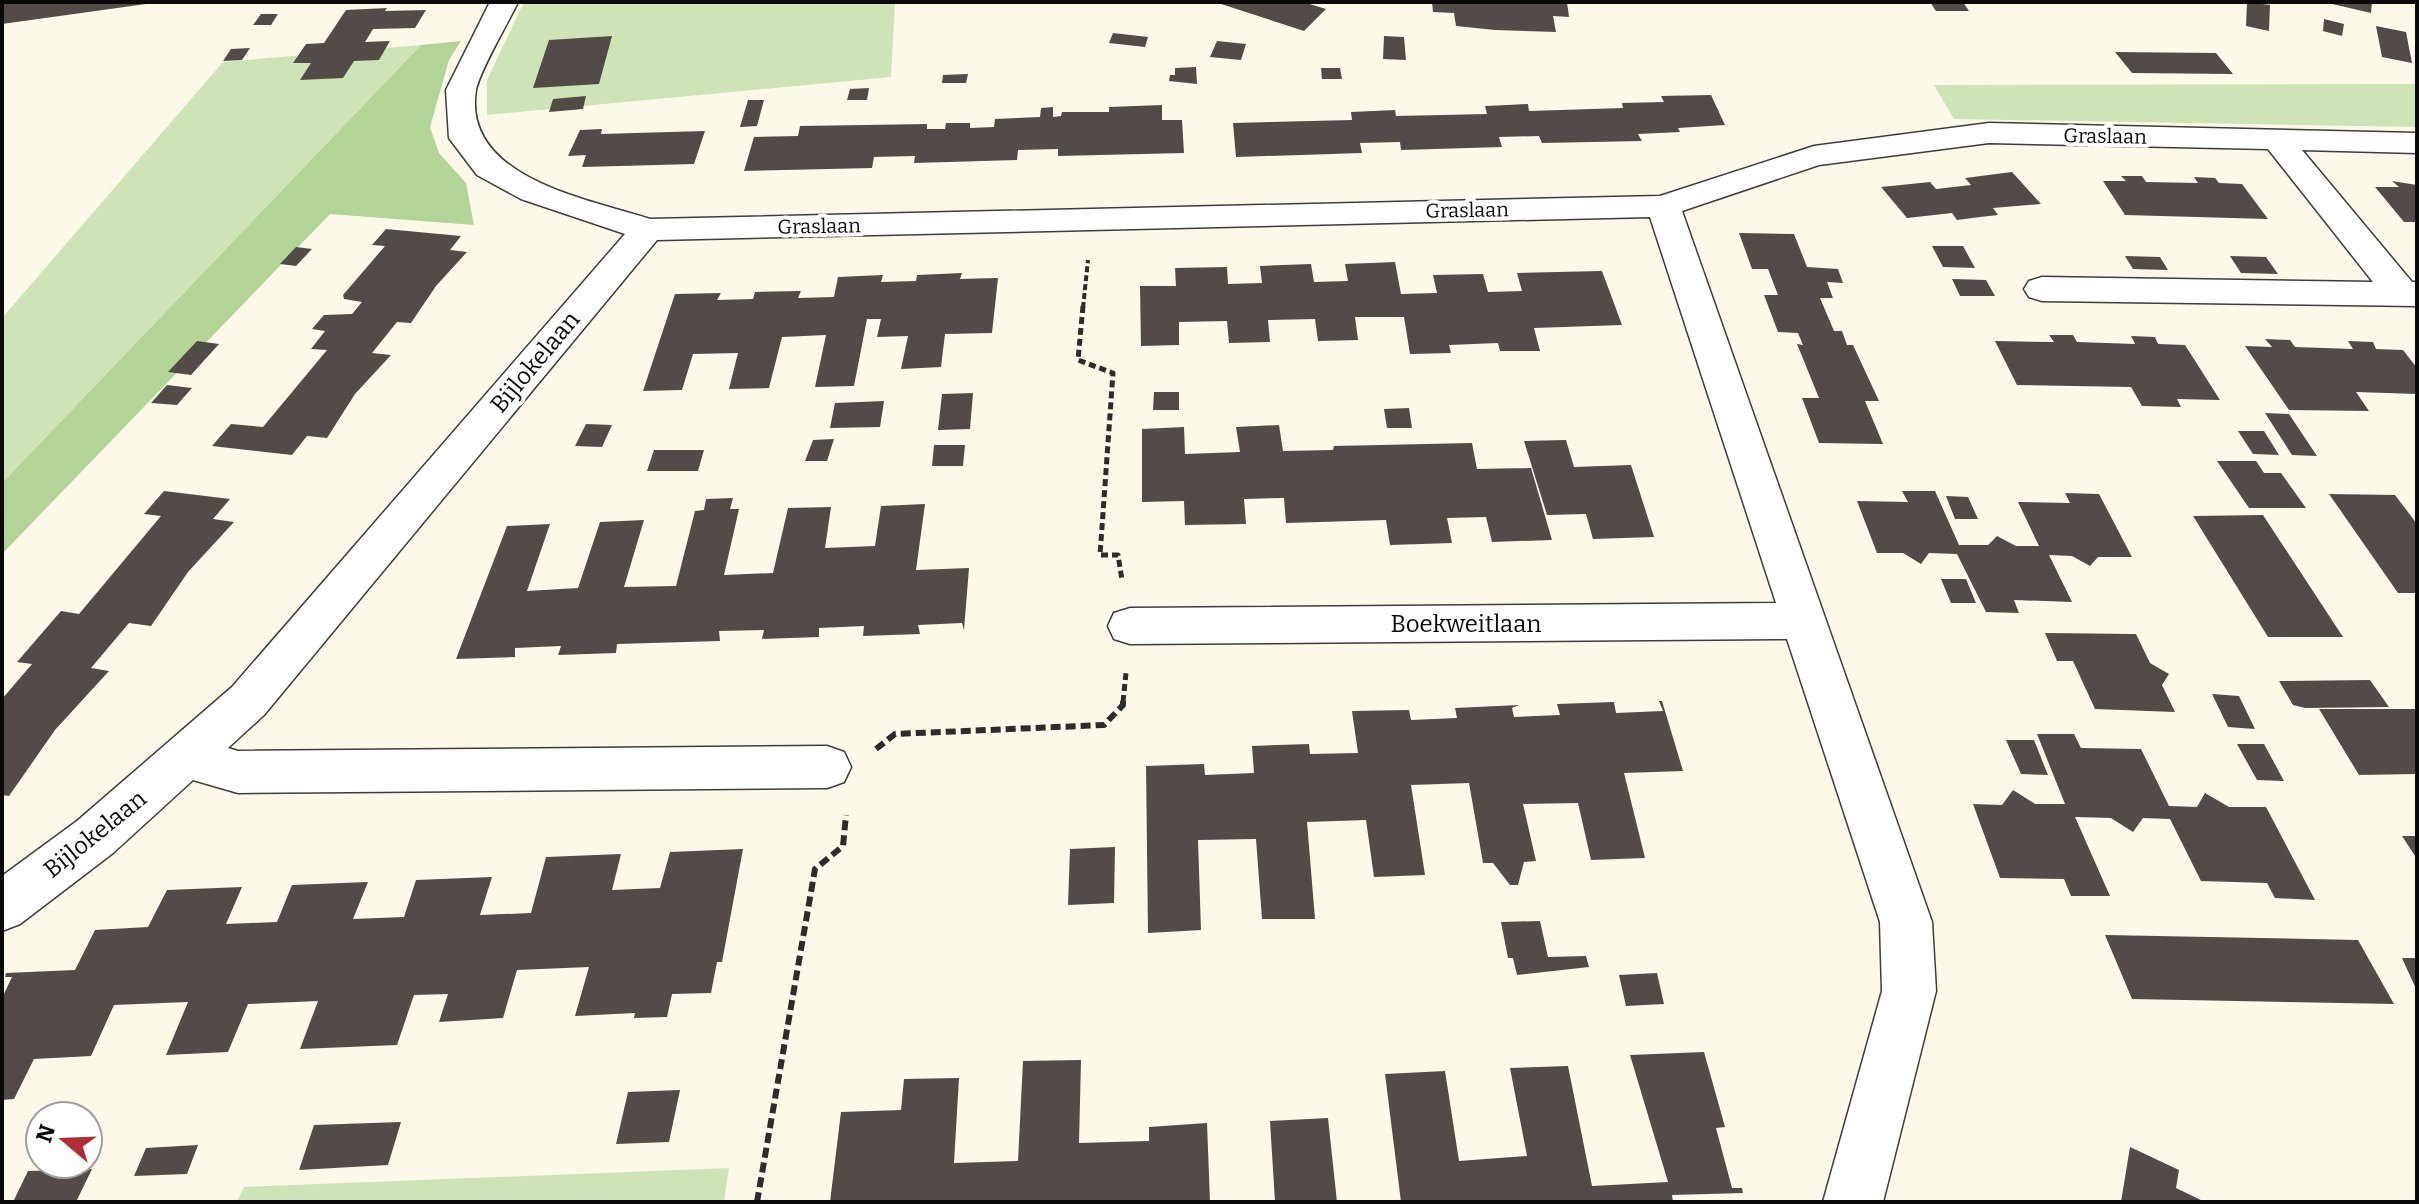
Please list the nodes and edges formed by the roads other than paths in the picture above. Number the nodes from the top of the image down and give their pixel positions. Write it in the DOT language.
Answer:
graph roads {
  1 [pos="504,2"];
  2 [pos="2277,140"];
  3 [pos="2417,143"];
  4 [pos="1663,206"];
  5 [pos="647,230"];
  6 [pos="2042,289"];
  7 [pos="2409,294"];
  8 [pos="1803,621"];
  9 [pos="1130,626"];
  10 [pos="187,758"];
  11 [pos="839,768"];
  12 [pos="2,907"];
  13 [pos="1853,1202"];
  1 -- 5 [label="street"];
  2 -- 3 [label="street, Graslaan"];
  2 -- 4 [label="street, Graslaan"];
  2 -- 7 [label="street"];
  4 -- 5 [label="street, Graslaan"];
  4 -- 8 [label="street"];
  5 -- 10 [label="street, Bijlokelaan"];
  6 -- 7 [label="street"];
  8 -- 9 [label="street, Boekweitlaan"];
  8 -- 13 [label="street"];
  10 -- 11 [label="street"];
  10 -- 12 [label="street, Bijlokelaan"];
}
